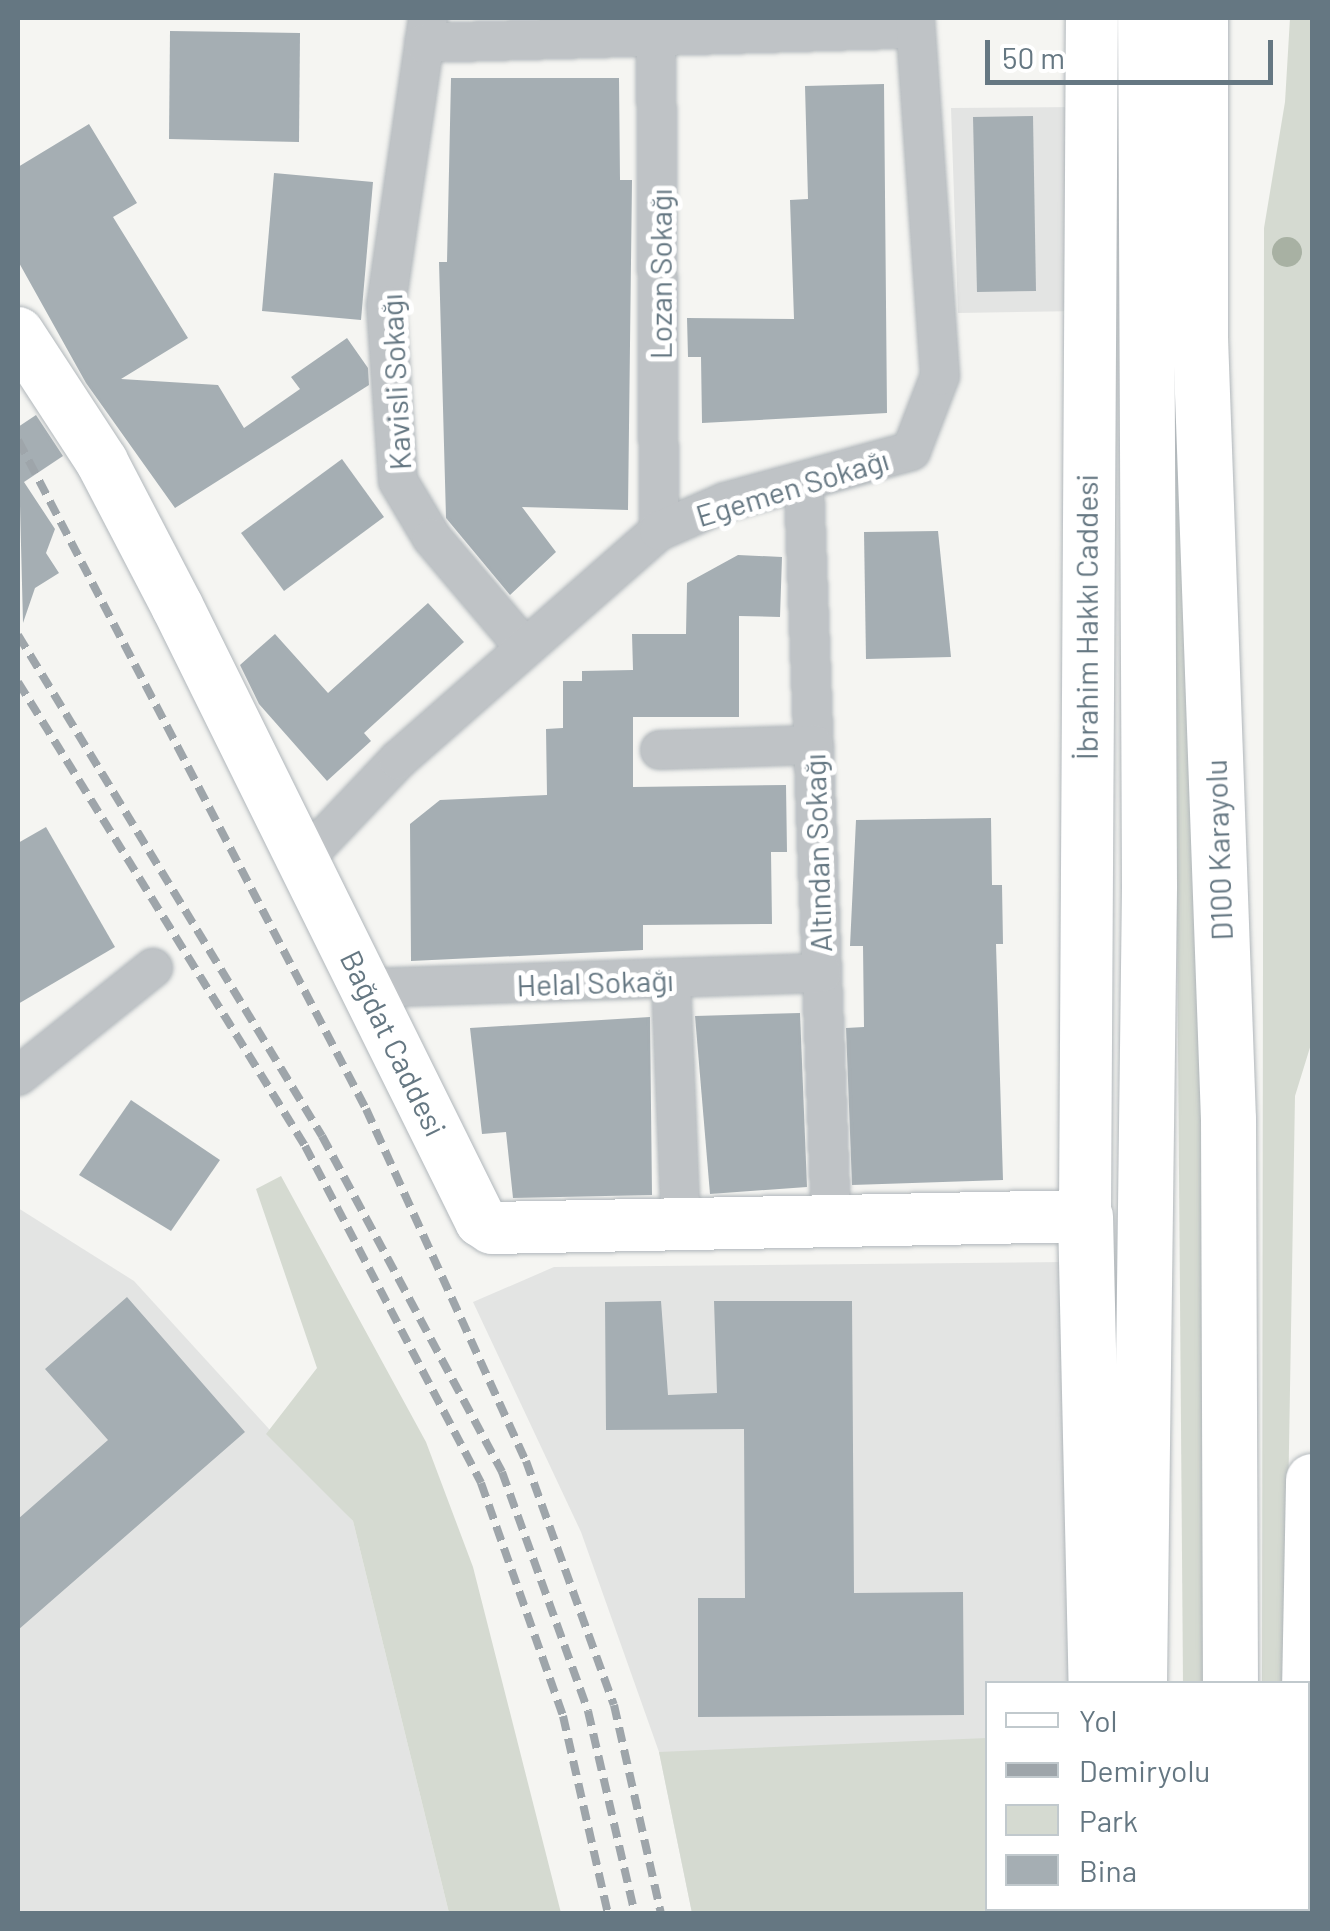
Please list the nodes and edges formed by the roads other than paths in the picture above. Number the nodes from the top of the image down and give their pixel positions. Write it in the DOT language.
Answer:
graph roads {
  1 [pos="1092,18"];
  2 [pos="1145,18"];
  3 [pos="1200,18"];
  4 [pos="915,23"];
  5 [pos="656,29"];
  6 [pos="426,30"];
  7 [pos="18,333"];
  8 [pos="804,486"];
  9 [pos="659,532"];
  10 [pos="524,647"];
  11 [pos="814,745"];
  12 [pos="660,750"];
  13 [pos="304,859"];
  14 [pos="153,968"];
  15 [pos="822,973"];
  16 [pos="671,980"];
  17 [pos="368,988"];
  18 [pos="18,1076"];
  19 [pos="1085,1216"];
  20 [pos="831,1220"];
  21 [pos="680,1224"];
  22 [pos="1312,1480"];
  23 [pos="1096,1681"];
  24 [pos="1139,1681"];
  25 [pos="1230,1681"];
  26 [pos="1308,1681"];
  1 -- 19 [label="street, İbrahim Hakkı Caddesi"];
  2 -- 24 [label="highway"];
  3 -- 25 [label="highway, D100 Karayolu"];
  4 -- 5 [label="street"];
  4 -- 8 [label="street, Egemen Sokağı"];
  5 -- 6 [label="street"];
  5 -- 9 [label="street, Lozan Sokağı"];
  6 -- 10 [label="street, Kavisli Sokağı"];
  7 -- 13 [label="street, Bağdat Caddesi"];
  8 -- 9 [label="street, Egemen Sokağı"];
  8 -- 11 [label="street, Altından Sokağı"];
  9 -- 10 [label="street, Egemen Sokağı"];
  10 -- 13 [label="street, Egemen Sokağı"];
  11 -- 12 [label="street"];
  11 -- 15 [label="street, Altından Sokağı"];
  13 -- 17 [label="street, Bağdat Caddesi"];
  14 -- 18 [label="street"];
  15 -- 16 [label="street, Helal Sokağı"];
  15 -- 20 [label="street, Altından Sokağı"];
  16 -- 17 [label="street, Helal Sokağı"];
  16 -- 21 [label="street"];
  17 -- 21 [label="street, Bağdat Caddesi"];
  19 -- 20 [label="street, Bağdat Caddesi"];
  19 -- 23 [label="highway"];
  20 -- 21 [label="street, Bağdat Caddesi"];
  22 -- 26 [label="street"];
}
